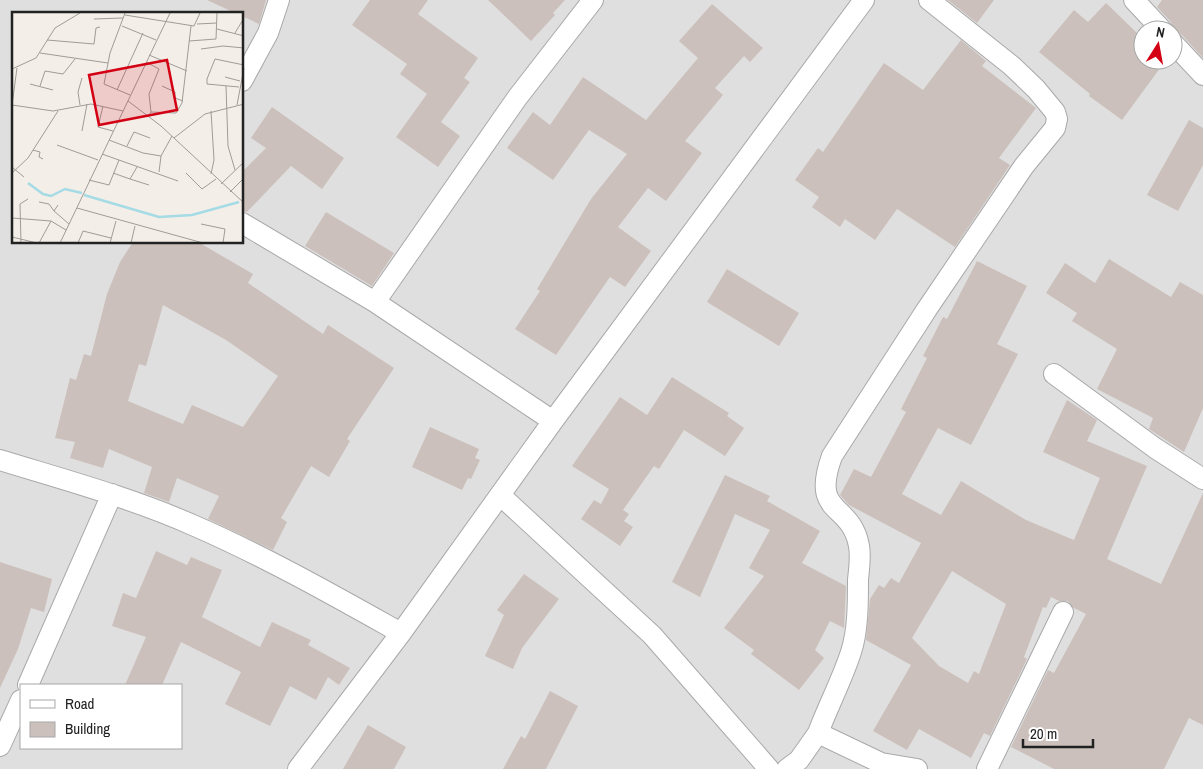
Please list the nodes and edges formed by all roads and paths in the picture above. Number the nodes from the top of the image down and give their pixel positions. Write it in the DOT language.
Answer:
graph roads {
  1 [pos="279,0"];
  2 [pos="593,0"];
  3 [pos="864,0"];
  4 [pos="929,0"];
  5 [pos="1134,0"];
  6 [pos="1153,20"];
  7 [pos="1183,54"];
  8 [pos="1203,75"];
  9 [pos="244,77"];
  10 [pos="244,224"];
  11 [pos="375,302"];
  12 [pos="1054,374"];
  13 [pos="553,421"];
  14 [pos="0,460"];
  15 [pos="1203,479"];
  16 [pos="112,494"];
  17 [pos="500,495"];
  18 [pos="1063,612"];
  19 [pos="401,633"];
  20 [pos="28,684"];
  21 [pos="20,702"];
  22 [pos="818,733"];
  23 [pos="0,746"];
  24 [pos="298,769"];
  25 [pos="769,769"];
  26 [pos="787,769"];
  27 [pos="916,769"];
  28 [pos="987,769"];
  1 -- 9 [label="street"];
  2 -- 11 [label="street"];
  3 -- 13 [label="street"];
  4 -- 22 [label="street"];
  5 -- 6 [label="street"];
  7 -- 8 [label="street"];
  10 -- 11 [label="street"];
  11 -- 13 [label="street"];
  12 -- 15 [label="street"];
  13 -- 17 [label="street"];
  14 -- 16 [label="street"];
  16 -- 19 [label="street"];
  16 -- 20 [label="street"];
  17 -- 19 [label="street"];
  17 -- 25 [label="street"];
  18 -- 28 [label="street"];
  19 -- 24 [label="street"];
  21 -- 23 [label="street"];
  22 -- 26 [label="street"];
  22 -- 27 [label="street"];
}
